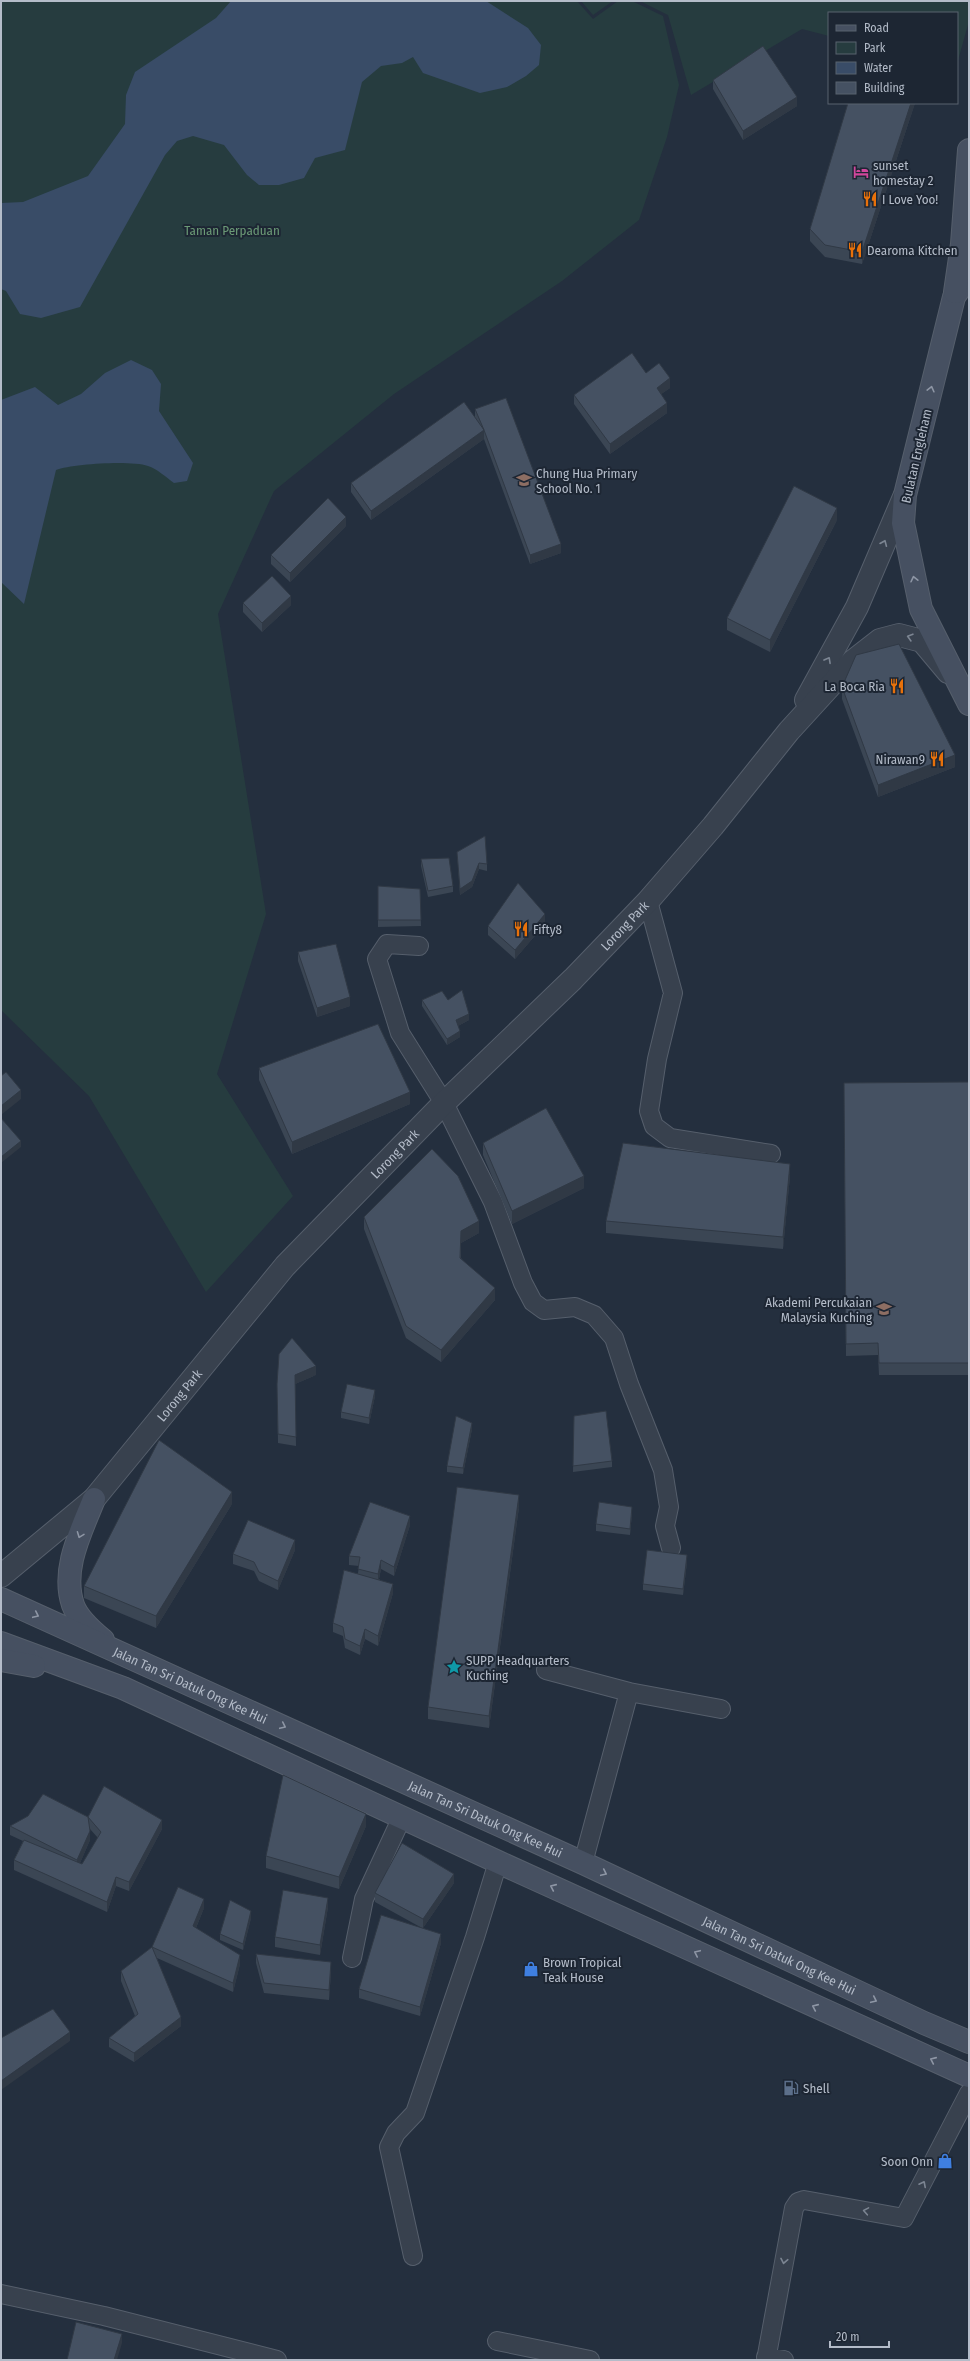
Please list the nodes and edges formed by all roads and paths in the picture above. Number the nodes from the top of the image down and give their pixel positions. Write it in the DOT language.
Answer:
graph roads {
  1 [pos="969,150"];
  2 [pos="969,275"];
  3 [pos="954,297"];
  4 [pos="905,495"];
  5 [pos="957,683"];
  6 [pos="969,704"];
  7 [pos="789,731"];
  8 [pos="648,901"];
  9 [pos="419,946"];
  10 [pos="444,1103"];
  11 [pos="771,1154"];
  12 [pos="94,1499"];
  13 [pos="671,1548"];
  14 [pos="1,1576"];
  15 [pos="1,1599"];
  16 [pos="1,1643"];
  17 [pos="115,1651"];
  18 [pos="1,1660"];
  19 [pos="546,1670"];
  20 [pos="123,1688"];
  21 [pos="629,1692"];
  22 [pos="721,1709"];
  23 [pos="402,1817"];
  24 [pos="498,1862"];
  25 [pos="583,1863"];
  26 [pos="352,1958"];
  27 [pos="969,2042"];
  28 [pos="969,2076"];
  29 [pos="967,2105"];
  30 [pos="413,2256"];
  31 [pos="1,2294"];
  32 [pos="497,2341"];
  33 [pos="766,2358"];
  34 [pos="277,2360"];
  35 [pos="590,2360"];
  36 [pos="784,2360"];
  1 -- 3 [label="main road"];
  2 -- 3 [label="main road, Bulatan Engleham"];
  4 -- 3 [label="main road, Bulatan Engleham, one-way"];
  5 -- 4 [label="main road, Bulatan Engleham, one-way"];
  7 -- 4 [label="street, one-way"];
  5 -- 6 [label="main road, Bulatan Engleham"];
  5 -- 7 [label="street, one-way"];
  7 -- 8 [label="street, Lorong Park"];
  8 -- 10 [label="street, Lorong Park"];
  8 -- 11 [label="street"];
  9 -- 10 [label="street"];
  10 -- 12 [label="street, Lorong Park"];
  10 -- 13 [label="street"];
  12 -- 14 [label="street, Lorong Park"];
  12 -- 17 [label="main road, one-way"];
  15 -- 17 [label="main road, Jalan Tan Sri Datuk Ong Kee Hui, one-way"];
  16 -- 20 [label="main road"];
  17 -- 25 [label="main road, Jalan Tan Sri Datuk Ong Kee Hui, one-way"];
  18 -- 20 [label="main road"];
  19 -- 21 [label="street"];
  20 -- 23 [label="main road"];
  21 -- 22 [label="street"];
  21 -- 25 [label="street"];
  23 -- 24 [label="main road"];
  23 -- 26 [label="street"];
  28 -- 24 [label="main road, one-way"];
  24 -- 30 [label="street"];
  25 -- 27 [label="main road, Jalan Tan Sri Datuk Ong Kee Hui, one-way"];
  29 -- 33 [label="street"];
  31 -- 34 [label="street"];
  32 -- 35 [label="street"];
  33 -- 36 [label="street"];
}
